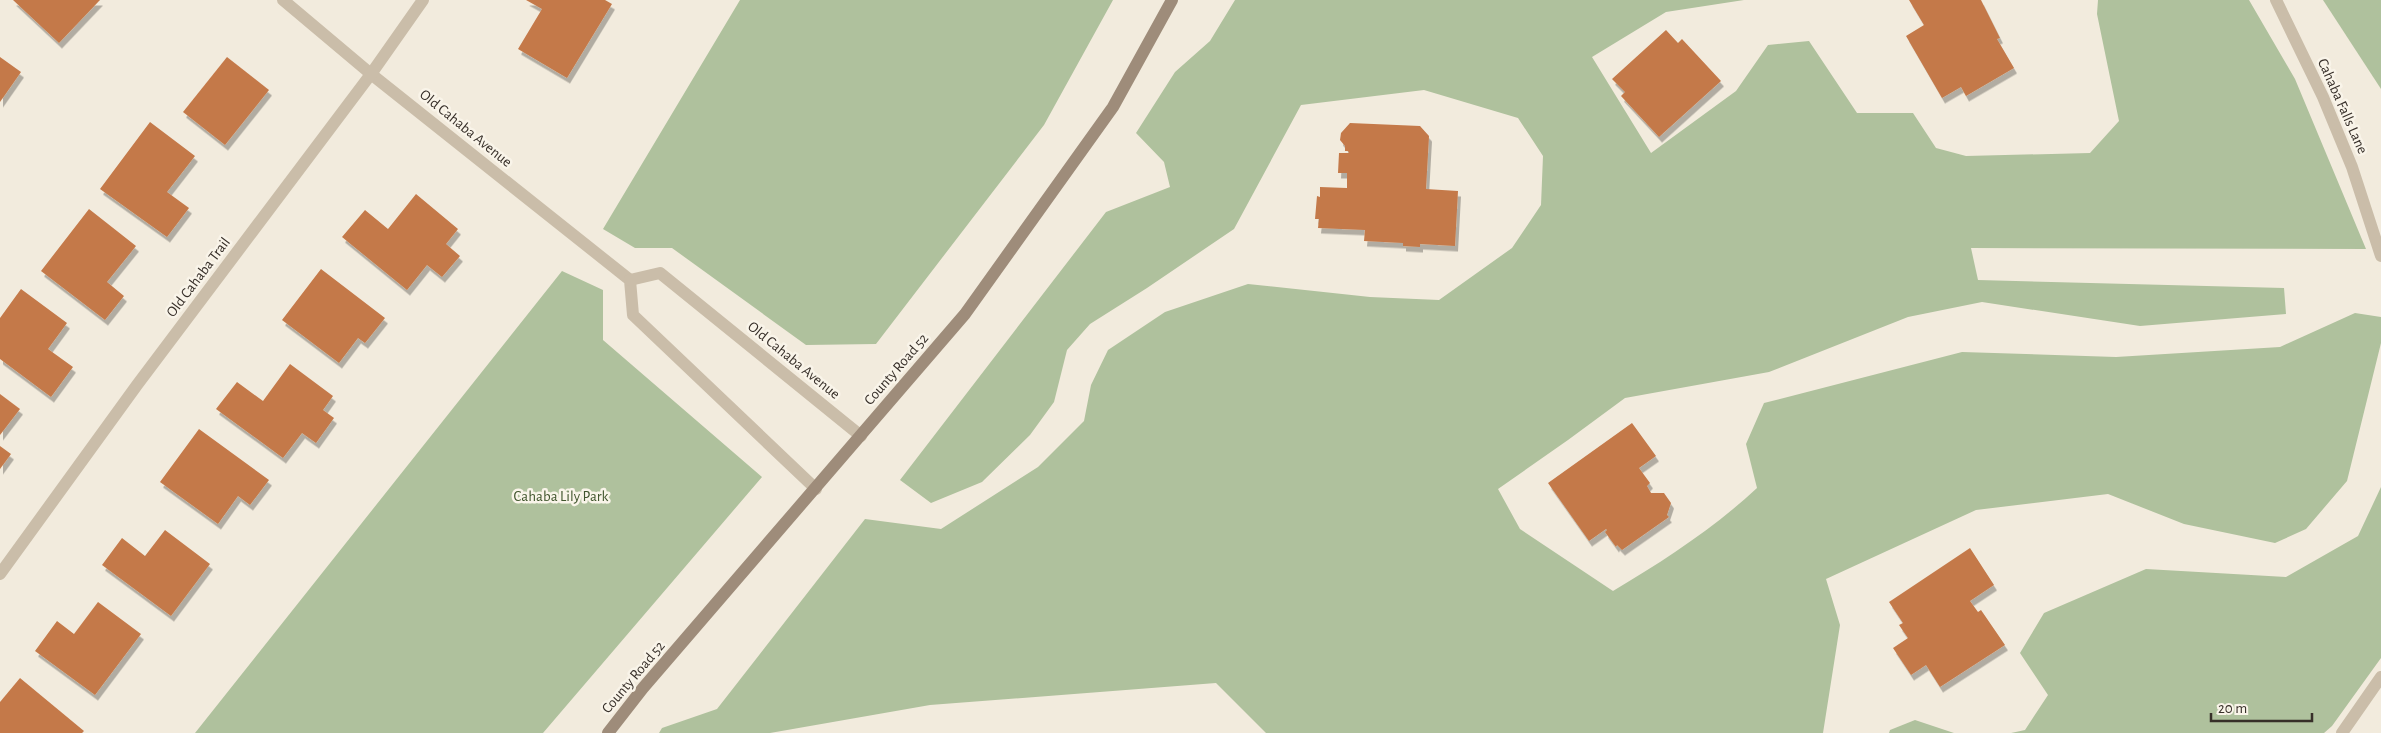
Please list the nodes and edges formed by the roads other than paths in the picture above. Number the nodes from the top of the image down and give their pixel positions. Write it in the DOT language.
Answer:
graph roads {
  1 [pos="283,0"];
  2 [pos="423,0"];
  3 [pos="1172,0"];
  4 [pos="2276,0"];
  5 [pos="371,74"];
  6 [pos="2381,256"];
  7 [pos="630,280"];
  8 [pos="861,436"];
  9 [pos="816,489"];
  10 [pos="0,574"];
  11 [pos="2381,677"];
  12 [pos="608,733"];
  13 [pos="2342,733"];
  1 -- 5 [label="street, Old Cahaba Avenue"];
  2 -- 5 [label="street, Old Cahaba Trail"];
  3 -- 8 [label="main road, County Road 52"];
  4 -- 6 [label="street, Cahaba Falls Lane"];
  5 -- 7 [label="street, Old Cahaba Avenue"];
  5 -- 10 [label="street, Old Cahaba Trail"];
  7 -- 8 [label="street, Old Cahaba Avenue"];
  7 -- 9 [label="street"];
  8 -- 9 [label="main road, County Road 52"];
  9 -- 12 [label="main road, County Road 52"];
  11 -- 13 [label="street"];
}
